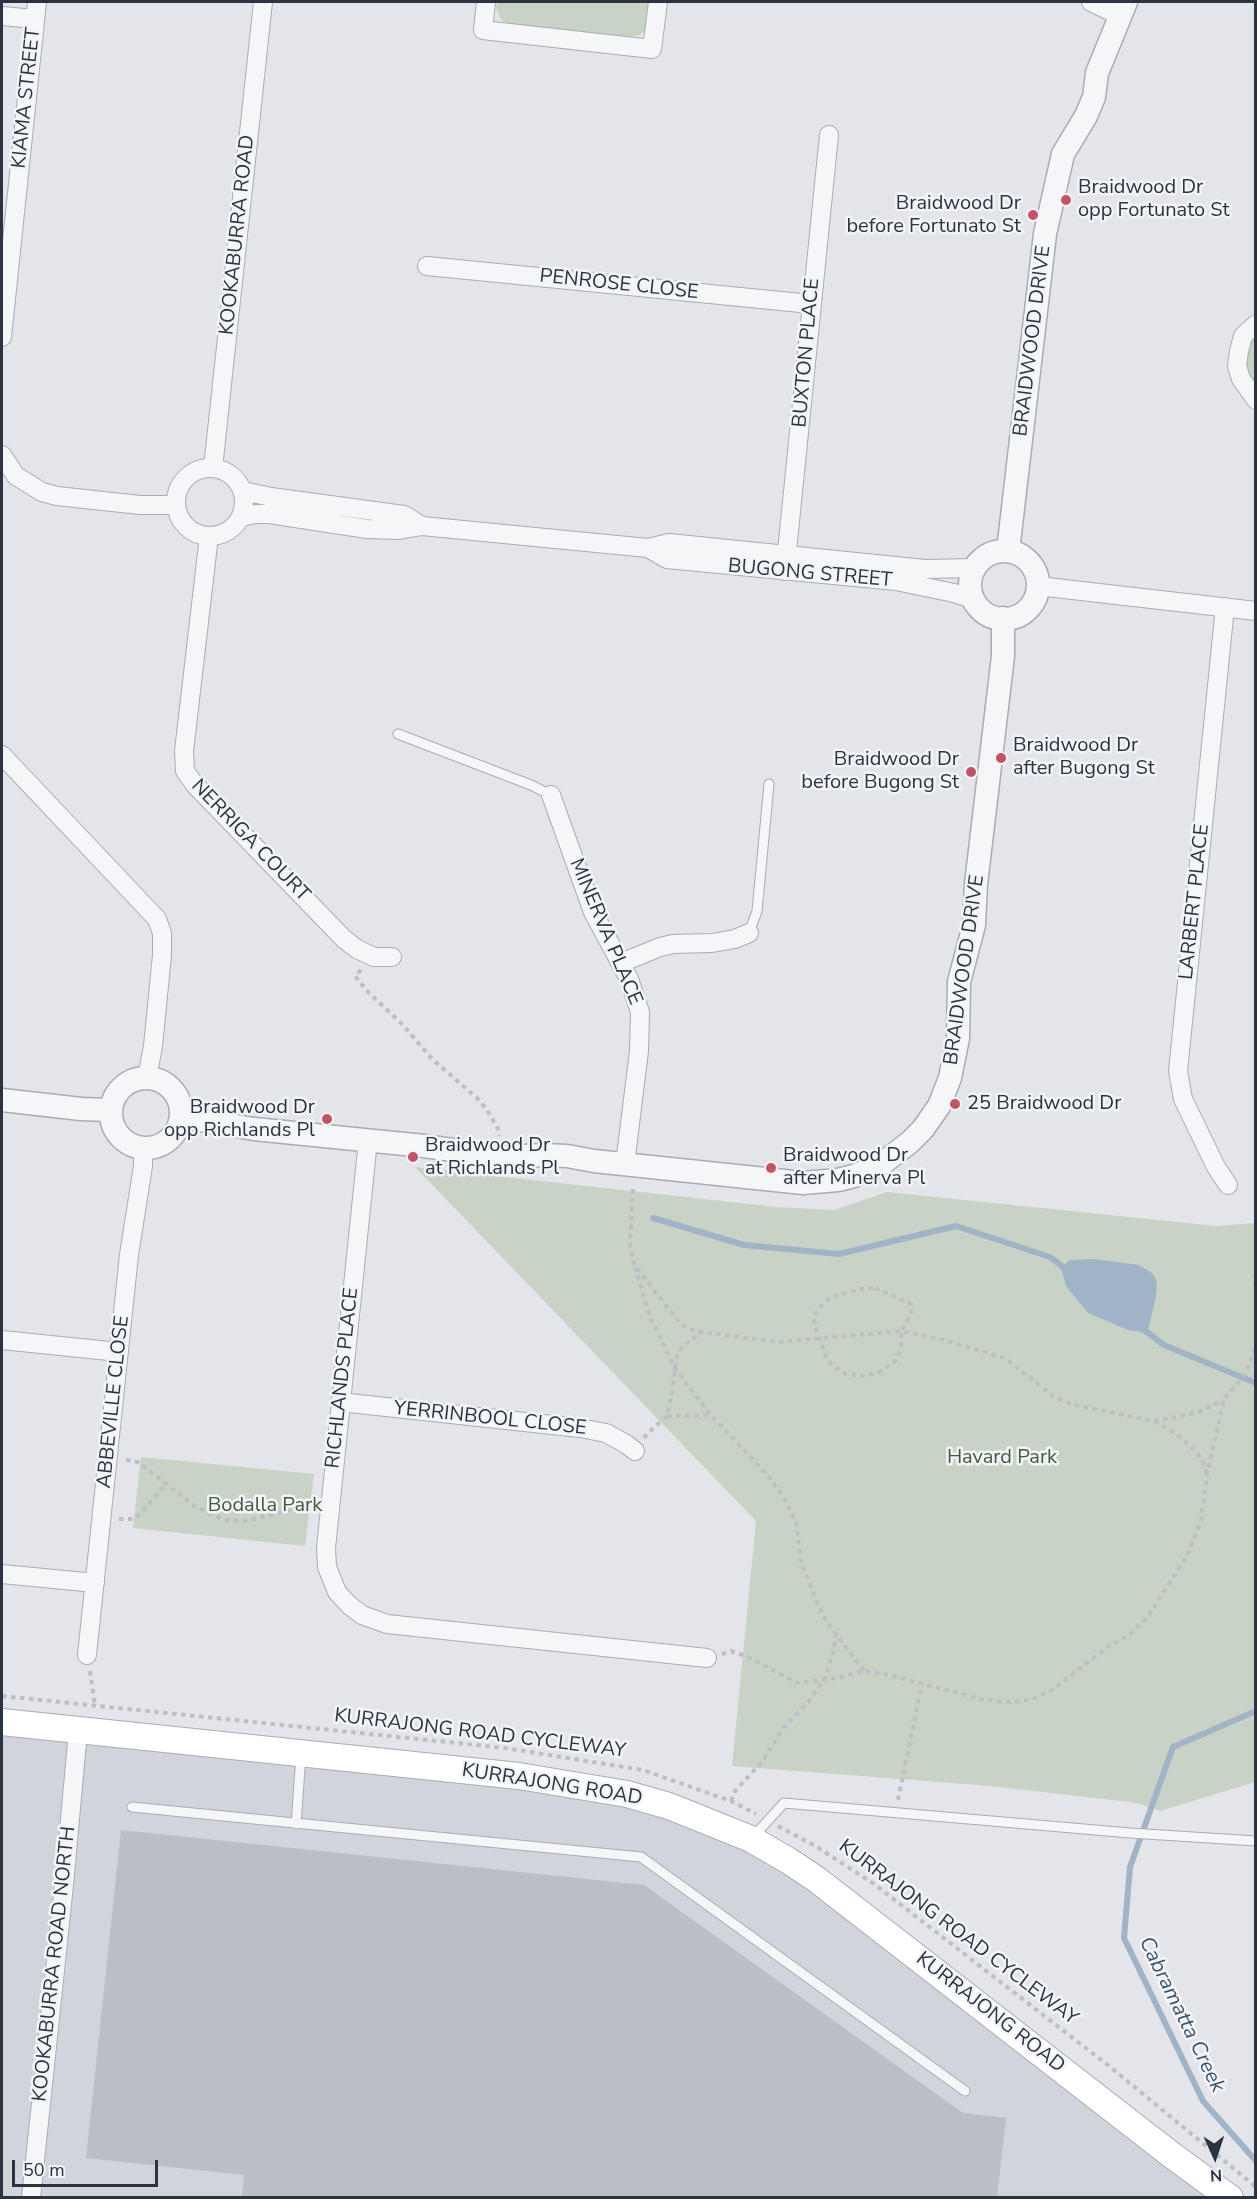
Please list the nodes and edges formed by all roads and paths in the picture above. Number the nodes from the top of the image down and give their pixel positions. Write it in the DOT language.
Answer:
graph roads {
  1 [pos="263,2"];
  2 [pos="486,2"];
  3 [pos="658,2"];
  4 [pos="1091,2"];
  5 [pos="1123,9"];
  6 [pos="36,10"];
  7 [pos="2,16"];
  8 [pos="829,135"];
  9 [pos="427,266"];
  10 [pos="811,304"];
  11 [pos="1256,324"];
  12 [pos="2,337"];
  13 [pos="1256,400"];
  14 [pos="2,455"];
  15 [pos="213,468"];
  16 [pos="243,491"];
  17 [pos="176,506"];
  18 [pos="241,517"];
  19 [pos="422,526"];
  20 [pos="209,536"];
  21 [pos="1008,551"];
  22 [pos="786,563"];
  23 [pos="974,568"];
  24 [pos="1038,586"];
  25 [pos="973,599"];
  26 [pos="1225,607"];
  27 [pos="1256,611"];
  28 [pos="1003,618"];
  29 [pos="398,734"];
  30 [pos="2,755"];
  31 [pos="769,784"];
  32 [pos="551,795"];
  33 [pos="749,933"];
  34 [pos="383,957"];
  35 [pos="621,963"];
  36 [pos="147,1078"];
  37 [pos="2,1100"];
  38 [pos="110,1110"];
  39 [pos="181,1118"];
  40 [pos="368,1140"];
  41 [pos="143,1149"];
  42 [pos="503,1157"];
  43 [pos="625,1164"];
  44 [pos="1228,1185"];
  45 [pos="633,1189"];
  46 [pos="634,1264"];
  47 [pos="1256,1273"];
  48 [pos="1256,1291"];
  49 [pos="901,1331"];
  50 [pos="701,1332"];
  51 [pos="819,1338"];
  52 [pos="2,1340"];
  53 [pos="1256,1342"];
  54 [pos="119,1352"];
  55 [pos="675,1369"];
  56 [pos="1224,1399"];
  57 [pos="340,1402"];
  58 [pos="711,1415"];
  59 [pos="667,1416"];
  60 [pos="1152,1421"];
  61 [pos="636,1451"];
  62 [pos="109,1458"];
  63 [pos="1207,1474"];
  64 [pos="166,1484"];
  65 [pos="329,1507"];
  66 [pos="102,1518"];
  67 [pos="2,1574"];
  68 [pos="95,1583"];
  69 [pos="836,1633"];
  70 [pos="87,1656"];
  71 [pos="707,1658"];
  72 [pos="864,1671"];
  73 [pos="823,1680"];
  74 [pos="922,1683"];
  75 [pos="2,1696"];
  76 [pos="95,1706"];
  77 [pos="2,1722"];
  78 [pos="78,1731"];
  79 [pos="301,1752"];
  80 [pos="730,1801"];
  81 [pos="132,1807"];
  82 [pos="895,1813"];
  83 [pos="770,1821"];
  84 [pos="296,1824"];
  85 [pos="751,1839"];
  86 [pos="1256,1841"];
  87 [pos="965,2091"];
  88 [pos="1214,2170"];
  89 [pos="1256,2187"];
  90 [pos="31,2198"];
  91 [pos="1230,2198"];
  1 -- 15 [label="street, KOOKABURRA ROAD"];
  2 -- 3 [label="street"];
  4 -- 5 [label="street"];
  5 -- 21 [label="street, BRAIDWOOD DRIVE"];
  6 -- 7 [label="street"];
  6 -- 12 [label="street, KIAMA STREET"];
  8 -- 10 [label="street, BUXTON PLACE"];
  9 -- 10 [label="street, PENROSE CLOSE"];
  10 -- 22 [label="street, BUXTON PLACE"];
  11 -- 13 [label="street"];
  14 -- 17 [label="street"];
  15 -- 16 [label="street"];
  15 -- 17 [label="street"];
  16 -- 18 [label="street"];
  16 -- 19 [label="street, BUGONG STREET"];
  17 -- 20 [label="street"];
  18 -- 19 [label="street, BUGONG STREET"];
  18 -- 20 [label="street"];
  19 -- 22 [label="street, BUGONG STREET"];
  20 -- 34 [label="street, NERRIGA COURT"];
  21 -- 23 [label="street"];
  21 -- 24 [label="street"];
  22 -- 23 [label="street, BUGONG STREET"];
  22 -- 25 [label="street, BUGONG STREET"];
  23 -- 25 [label="street"];
  24 -- 26 [label="street"];
  24 -- 28 [label="street"];
  25 -- 28 [label="street"];
  26 -- 27 [label="street"];
  26 -- 44 [label="street, LARBERT PLACE"];
  28 -- 43 [label="street, BRAIDWOOD DRIVE"];
  29 -- 32 [label="lane, MINERVA PLACE"];
  30 -- 36 [label="street"];
  31 -- 33 [label="lane"];
  32 -- 35 [label="street, MINERVA PLACE"];
  33 -- 35 [label="street"];
  34 -- 42 [label="path"];
  35 -- 43 [label="street, MINERVA PLACE"];
  36 -- 38 [label="street"];
  36 -- 39 [label="street"];
  37 -- 38 [label="street"];
  38 -- 41 [label="street"];
  39 -- 40 [label="street, BRAIDWOOD DRIVE"];
  39 -- 41 [label="street"];
  40 -- 42 [label="street, BRAIDWOOD DRIVE"];
  40 -- 57 [label="street, RICHLANDS PLACE"];
  41 -- 54 [label="street, ABBEVILLE CLOSE"];
  42 -- 43 [label="street, BRAIDWOOD DRIVE"];
  45 -- 46 [label="path"];
  46 -- 50 [label="path"];
  46 -- 55 [label="path"];
  47 -- 48 [label="path"];
  49 -- 51 [label="path"];
  49 -- 51 [label="path"];
  49 -- 51 [label="path"];
  49 -- 60 [label="path"];
  50 -- 51 [label="path"];
  50 -- 55 [label="path"];
  52 -- 54 [label="street"];
  53 -- 56 [label="path"];
  54 -- 62 [label="street, ABBEVILLE CLOSE"];
  55 -- 58 [label="path"];
  55 -- 59 [label="path"];
  56 -- 60 [label="path"];
  56 -- 63 [label="path"];
  57 -- 61 [label="street, YERRINBOOL CLOSE"];
  57 -- 65 [label="street, RICHLANDS PLACE"];
  58 -- 59 [label="path"];
  58 -- 69 [label="path"];
  59 -- 61 [label="path"];
  60 -- 63 [label="path"];
  62 -- 64 [label="path"];
  62 -- 66 [label="street, ABBEVILLE CLOSE"];
  63 -- 74 [label="path"];
  64 -- 65 [label="path"];
  64 -- 66 [label="path"];
  65 -- 71 [label="street, RICHLANDS PLACE"];
  66 -- 68 [label="street, ABBEVILLE CLOSE"];
  67 -- 68 [label="street"];
  68 -- 70 [label="street, ABBEVILLE CLOSE"];
  69 -- 72 [label="path"];
  69 -- 73 [label="path"];
  70 -- 76 [label="path"];
  71 -- 73 [label="path"];
  72 -- 73 [label="path"];
  72 -- 74 [label="path"];
  73 -- 80 [label="path"];
  74 -- 82 [label="path"];
  75 -- 76 [label="path, KURRAJONG ROAD CYCLEWAY"];
  76 -- 80 [label="path, KURRAJONG ROAD CYCLEWAY"];
  77 -- 78 [label="main road, KURRAJONG ROAD"];
  78 -- 79 [label="main road, KURRAJONG ROAD"];
  78 -- 90 [label="street, KOOKABURRA ROAD NORTH"];
  79 -- 84 [label="lane"];
  79 -- 85 [label="main road, KURRAJONG ROAD"];
  80 -- 83 [label="path, KURRAJONG ROAD CYCLEWAY"];
  81 -- 84 [label="lane"];
  82 -- 83 [label="lane"];
  82 -- 86 [label="lane"];
  83 -- 85 [label="lane"];
  83 -- 88 [label="path, KURRAJONG ROAD CYCLEWAY"];
  84 -- 87 [label="lane"];
  85 -- 88 [label="main road, KURRAJONG ROAD"];
  88 -- 89 [label="path, KURRAJONG ROAD CYCLEWAY"];
  88 -- 91 [label="main road, KURRAJONG ROAD"];
}
